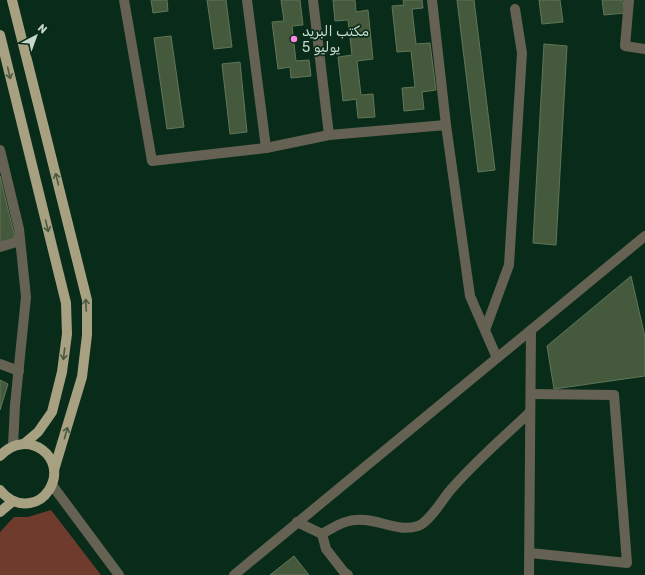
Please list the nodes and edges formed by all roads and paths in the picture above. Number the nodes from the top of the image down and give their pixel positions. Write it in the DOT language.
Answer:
graph roads {
  1 [pos="12,0"];
  2 [pos="124,0"];
  3 [pos="247,0"];
  4 [pos="313,0"];
  5 [pos="432,0"];
  6 [pos="630,0"];
  7 [pos="515,9"];
  8 [pos="0,35"];
  9 [pos="645,49"];
  10 [pos="446,125"];
  11 [pos="329,135"];
  12 [pos="266,148"];
  13 [pos="0,150"];
  14 [pos="645,236"];
  15 [pos="20,241"];
  16 [pos="0,247"];
  17 [pos="484,330"];
  18 [pos="531,330"];
  19 [pos="497,358"];
  20 [pos="0,364"];
  21 [pos="19,371"];
  22 [pos="531,394"];
  23 [pos="530,412"];
  24 [pos="25,444"];
  25 [pos="13,446"];
  26 [pos="0,456"];
  27 [pos="54,470"];
  28 [pos="52,486"];
  29 [pos="0,490"];
  30 [pos="13,501"];
  31 [pos="0,512"];
  32 [pos="297,522"];
  33 [pos="322,534"];
  34 [pos="530,553"];
  35 [pos="344,574"];
  36 [pos="119,575"];
  37 [pos="234,575"];
  38 [pos="529,575"];
  27 -- 1 [label="main road, one-way"];
  2 -- 12 [label="street"];
  3 -- 12 [label="street"];
  4 -- 11 [label="street"];
  5 -- 10 [label="street"];
  6 -- 9 [label="street"];
  7 -- 17 [label="street"];
  8 -- 24 [label="main road, one-way"];
  10 -- 11 [label="street"];
  10 -- 17 [label="street"];
  11 -- 12 [label="street"];
  13 -- 15 [label="street"];
  14 -- 18 [label="street"];
  15 -- 16 [label="street"];
  15 -- 21 [label="street"];
  17 -- 19 [label="street"];
  18 -- 19 [label="street"];
  18 -- 22 [label="street"];
  19 -- 32 [label="street"];
  20 -- 21 [label="street"];
  21 -- 25 [label="street"];
  22 -- 23 [label="street"];
  22 -- 34 [label="street"];
  23 -- 33 [label="street"];
  23 -- 34 [label="street"];
  24 -- 25 [label="main road"];
  24 -- 27 [label="main road"];
  25 -- 26 [label="main road"];
  27 -- 28 [label="main road"];
  28 -- 30 [label="main road"];
  28 -- 36 [label="street"];
  29 -- 30 [label="main road"];
  30 -- 31 [label="main road"];
  32 -- 33 [label="street"];
  32 -- 37 [label="street"];
  33 -- 35 [label="street"];
  34 -- 38 [label="street"];
}
